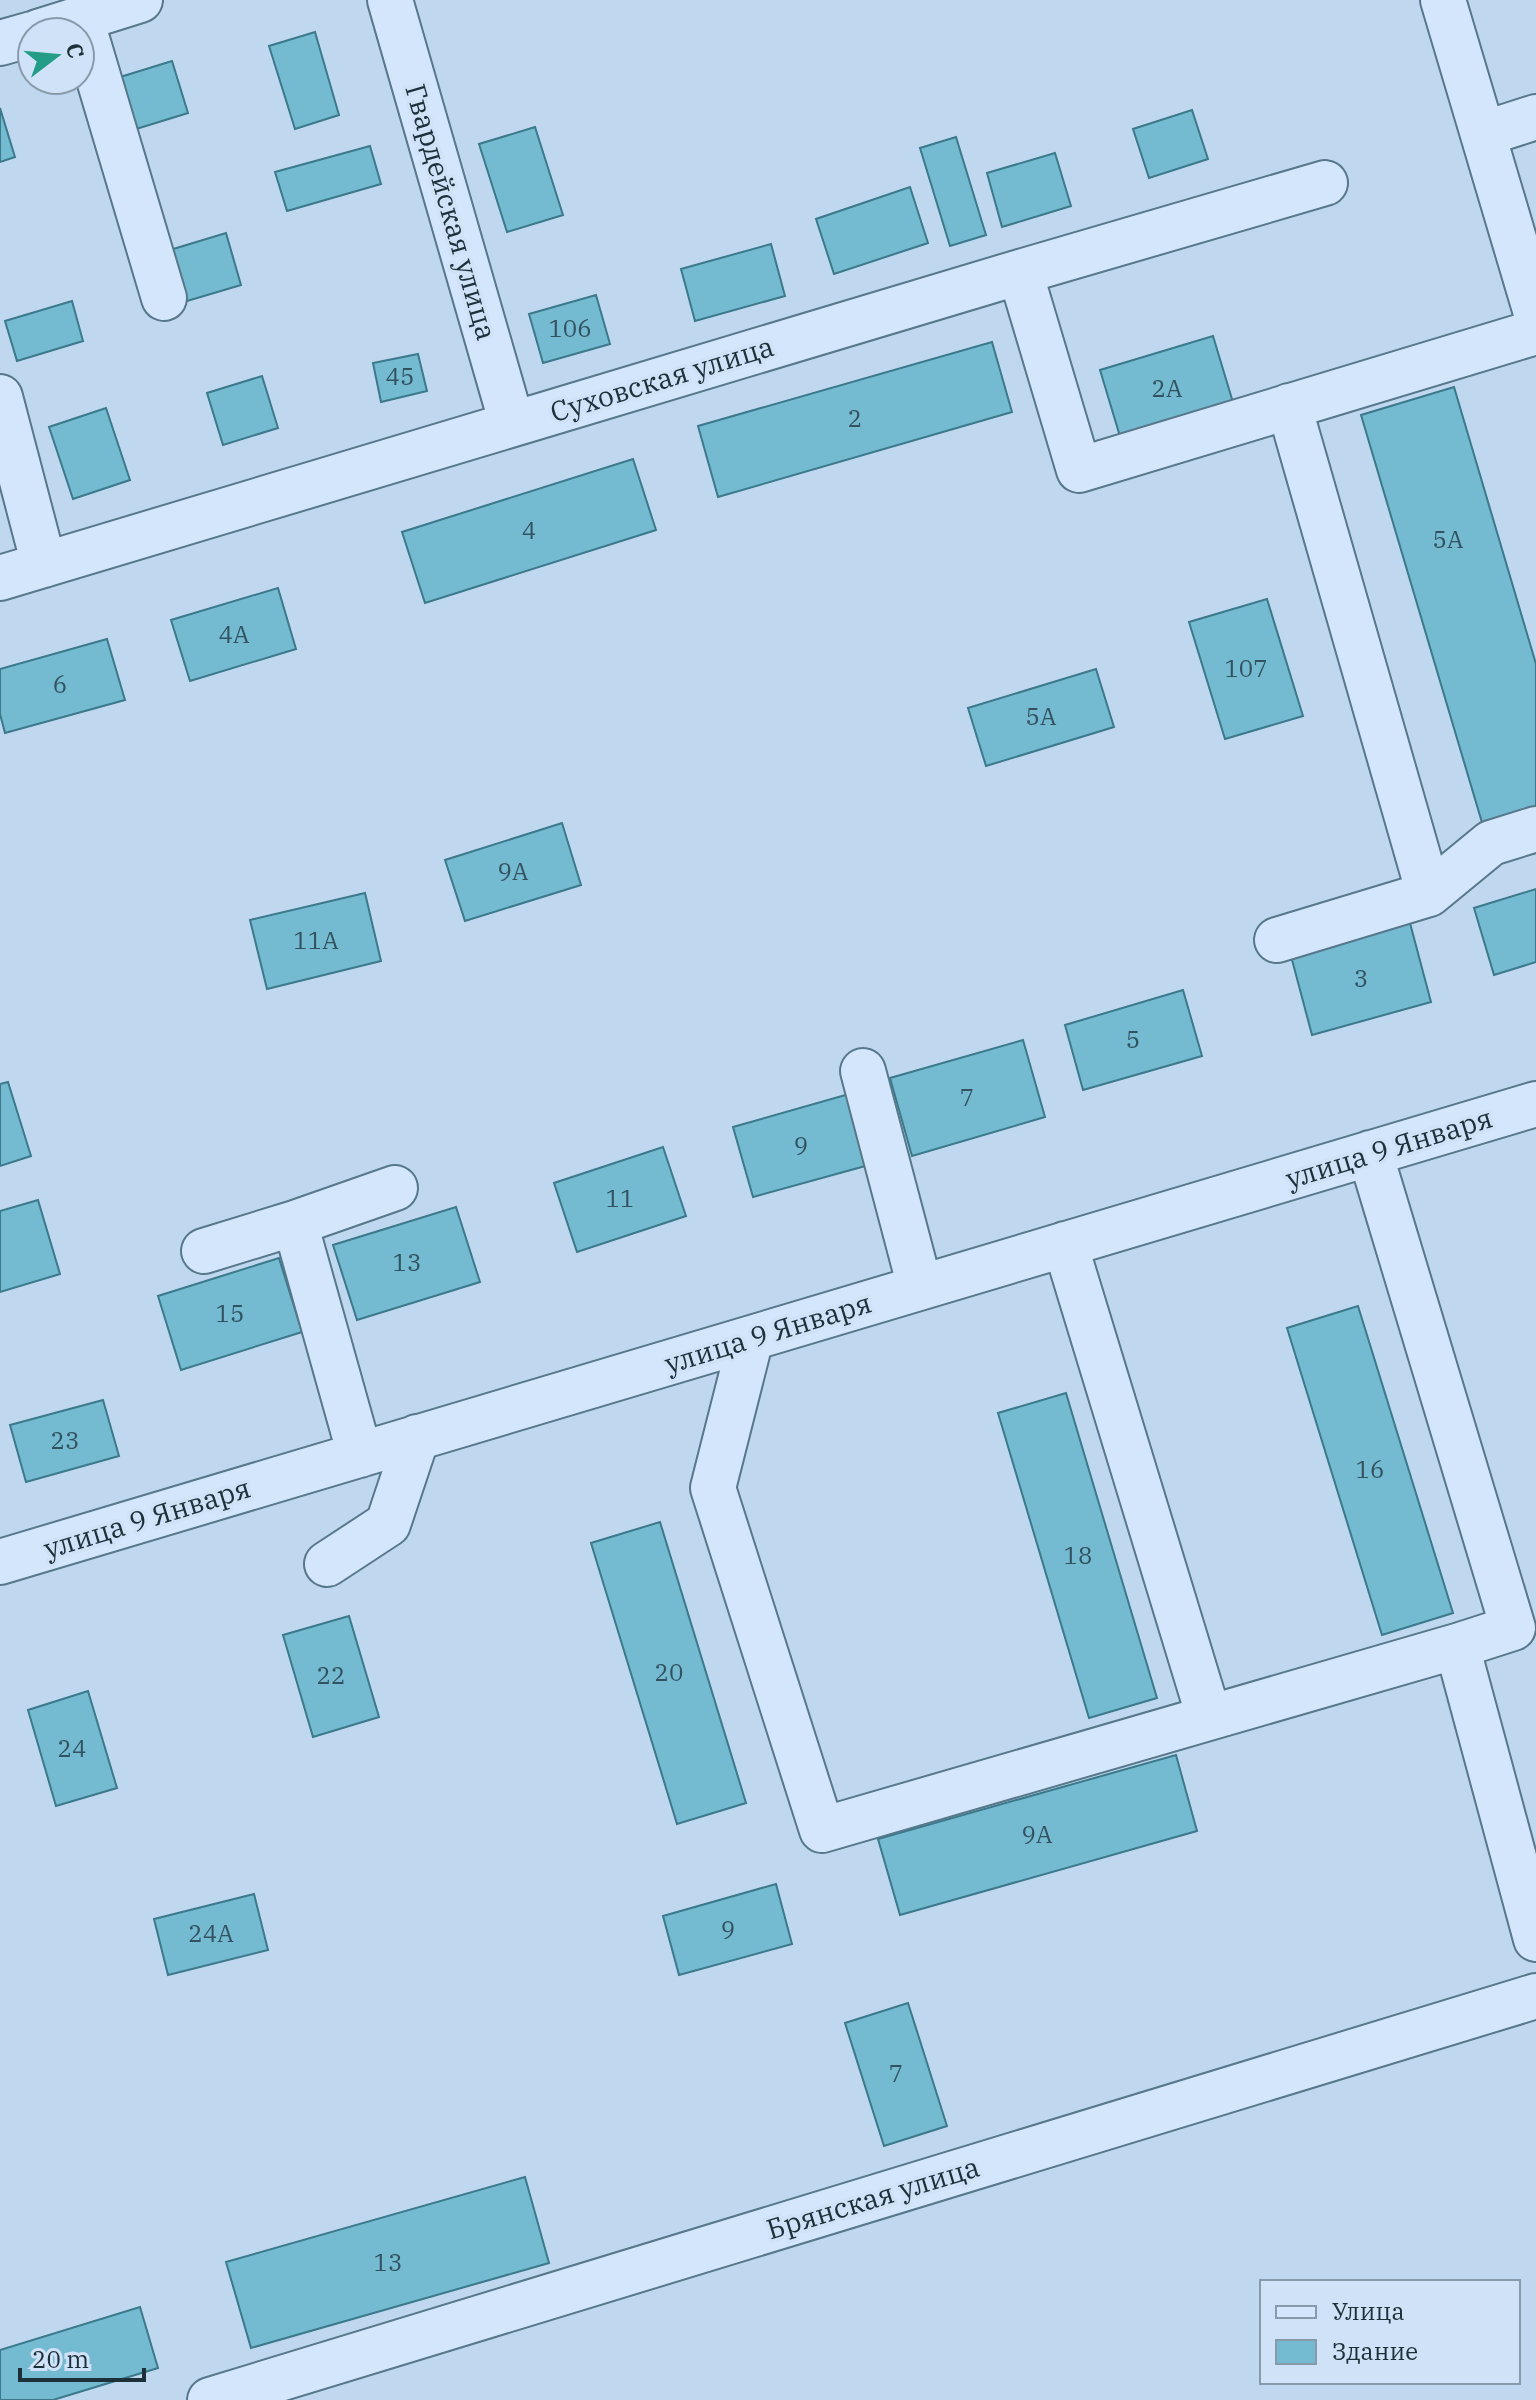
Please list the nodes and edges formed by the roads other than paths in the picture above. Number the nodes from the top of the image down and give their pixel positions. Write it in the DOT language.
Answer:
graph roads {
  1 [pos="140,0"];
  2 [pos="390,0"];
  3 [pos="1443,0"];
  4 [pos="90,16"];
  5 [pos="96,69"];
  6 [pos="1536,117"];
  7 [pos="1483,134"];
  8 [pos="1325,183"];
  9 [pos="1020,272"];
  10 [pos="164,298"];
  11 [pos="1536,313"];
  12 [pos="1536,332"];
  13 [pos="0,397"];
  14 [pos="1289,406"];
  15 [pos="512,424"];
  16 [pos="44,565"];
  17 [pos="0,578"];
  18 [pos="1536,829"];
  19 [pos="1429,894"];
  20 [pos="1277,940"];
  21 [pos="863,1071"];
  22 [pos="1536,1104"];
  23 [pos="1370,1153"];
  24 [pos="395,1188"];
  25 [pos="295,1223"];
  26 [pos="1065,1244"];
  27 [pos="204,1251"];
  28 [pos="920,1287"];
  29 [pos="751,1338"];
  30 [pos="417,1437"];
  31 [pos="360,1455"];
  32 [pos="0,1562"];
  33 [pos="327,1564"];
  34 [pos="1457,1646"];
  35 [pos="1209,1717"];
  36 [pos="1536,1939"];
  37 [pos="1536,1996"];
  38 [pos="210,2400"];
  1 -- 4 [label="street"];
  2 -- 15 [label="street, Гвардейская улица"];
  3 -- 7 [label="street"];
  5 -- 10 [label="street"];
  6 -- 7 [label="street"];
  7 -- 11 [label="street"];
  8 -- 9 [label="street, Суховская улица"];
  9 -- 14 [label="street"];
  9 -- 15 [label="street, Суховская улица"];
  12 -- 14 [label="street"];
  13 -- 16 [label="street"];
  14 -- 19 [label="street"];
  15 -- 16 [label="street, Суховская улица"];
  16 -- 17 [label="street, Суховская улица"];
  18 -- 19 [label="street"];
  19 -- 20 [label="street"];
  21 -- 28 [label="street"];
  22 -- 23 [label="street, улица 9 Января"];
  23 -- 26 [label="street, улица 9 Января"];
  23 -- 34 [label="street"];
  24 -- 25 [label="street"];
  25 -- 27 [label="street"];
  25 -- 31 [label="street"];
  26 -- 28 [label="street, улица 9 Января"];
  26 -- 35 [label="street"];
  28 -- 29 [label="street, улица 9 Января"];
  29 -- 30 [label="street, улица 9 Января"];
  29 -- 35 [label="street"];
  30 -- 31 [label="street, улица 9 Января"];
  30 -- 33 [label="street"];
  31 -- 32 [label="street, улица 9 Января"];
  34 -- 35 [label="street"];
  34 -- 36 [label="street"];
  37 -- 38 [label="street, Брянская улица"];
}
